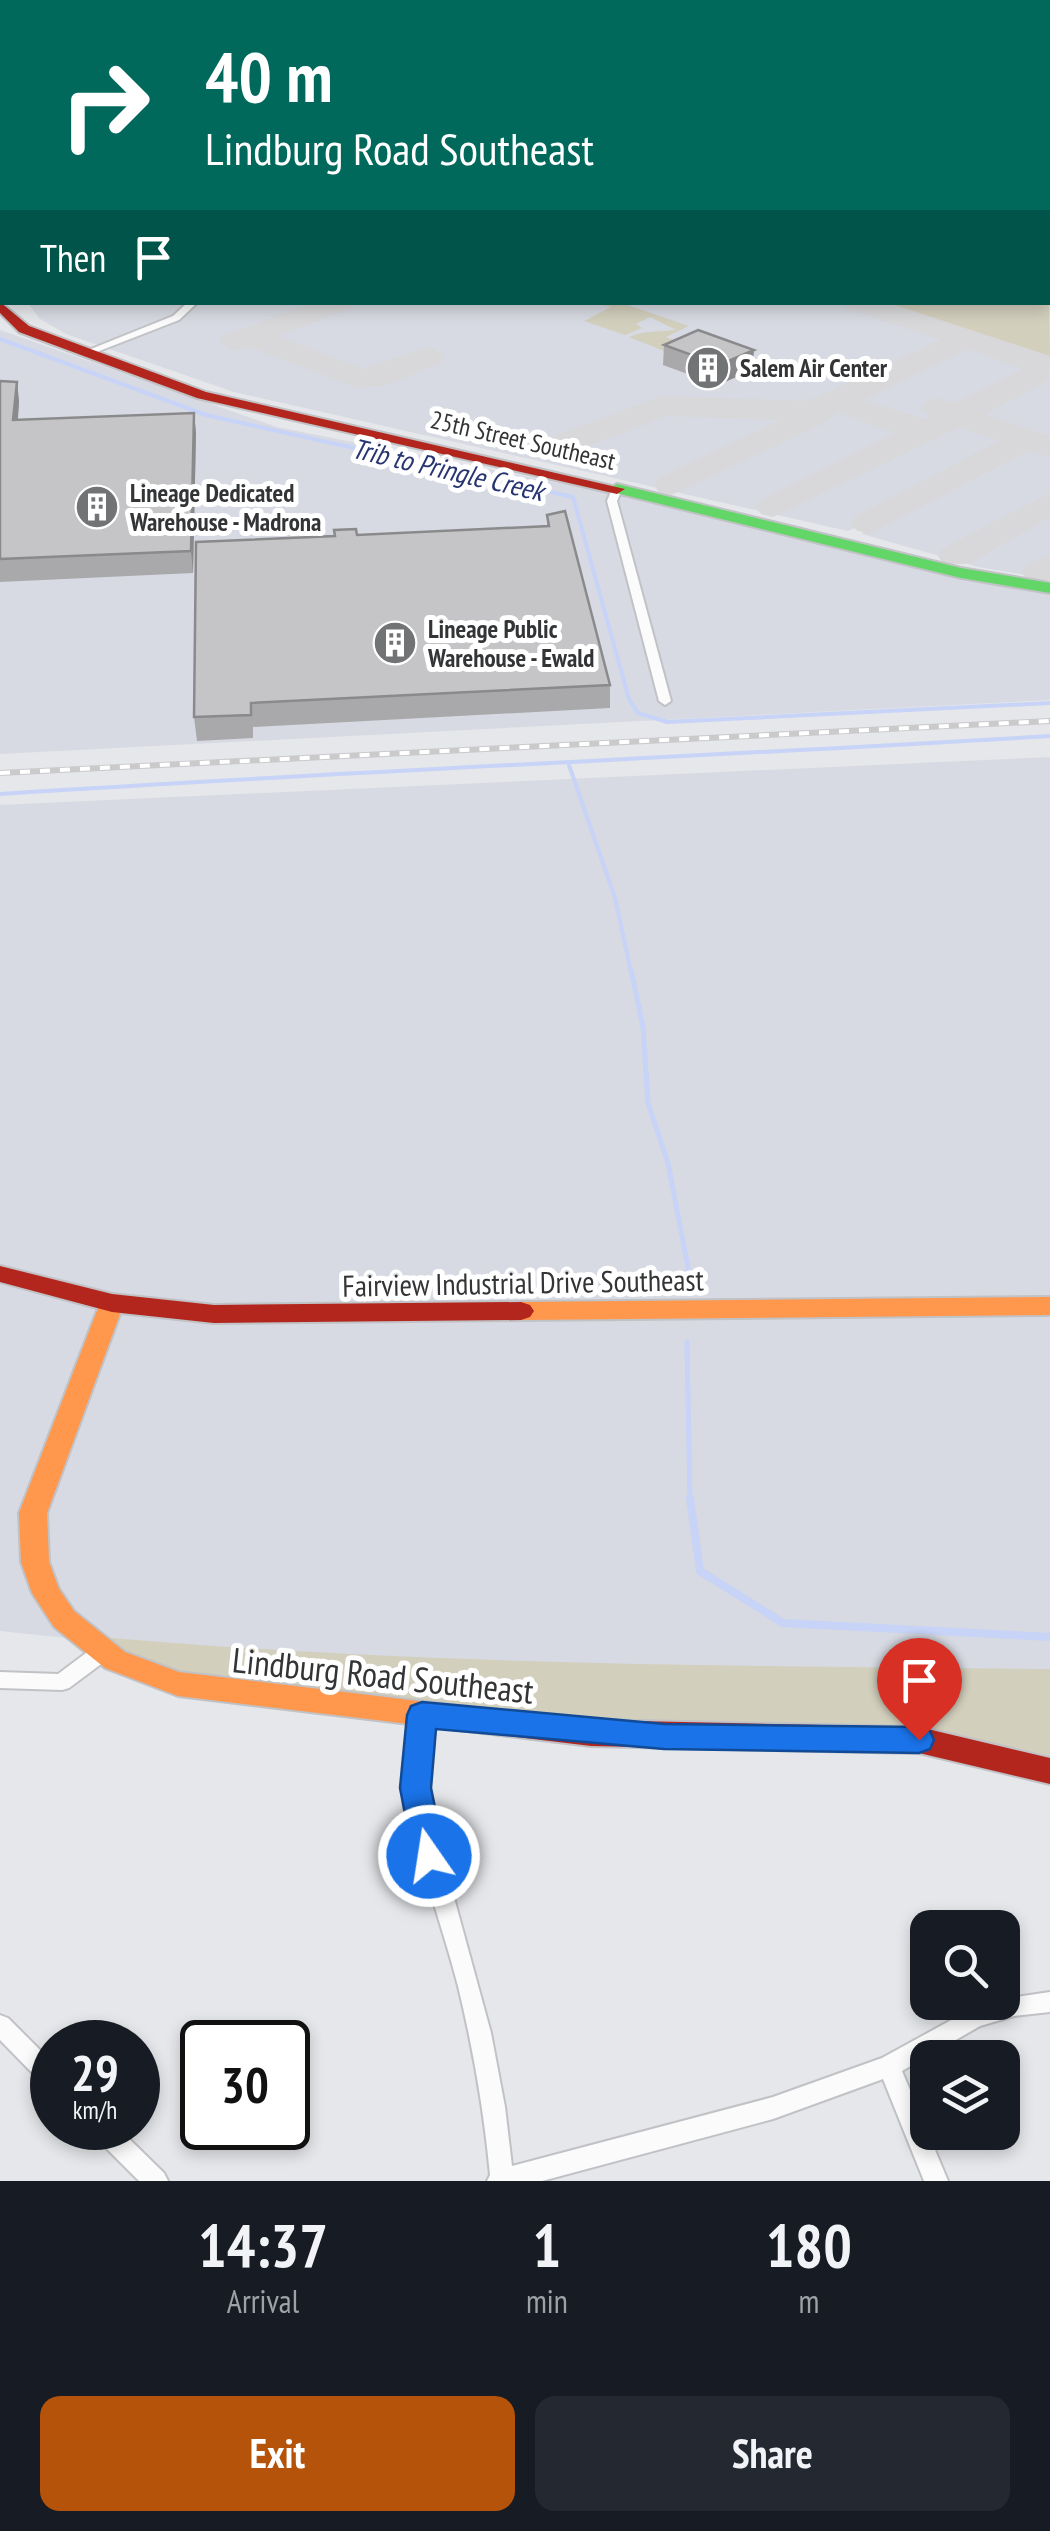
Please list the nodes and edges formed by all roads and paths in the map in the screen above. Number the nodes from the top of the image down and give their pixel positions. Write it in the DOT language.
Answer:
graph roads {
  1 [pos="191,305"];
  2 [pos="0,306"];
  3 [pos="86,353"];
  4 [pos="617,490"];
  5 [pos="1050,588"];
  6 [pos="665,701"];
  7 [pos="0,1274"];
  8 [pos="112,1303"];
  9 [pos="1050,1306"];
  10 [pos="100,1653"];
  11 [pos="0,1680"];
  12 [pos="422,1715"];
  13 [pos="1050,1771"];
  14 [pos="1050,2002"];
  15 [pos="0,2024"];
  16 [pos="30,2055"];
  17 [pos="889,2066"];
  18 [pos="124,2150"];
  19 [pos="156,2181"];
  20 [pos="501,2181"];
  21 [pos="936,2181"];
  1 -- 3 [label="street"];
  2 -- 3 [label="street, 25th Street Southeast"];
  3 -- 4 [label="street, 25th Street Southeast"];
  4 -- 5 [label="street, 25th Street Southeast"];
  4 -- 6 [label="street"];
  7 -- 8 [label="street, Fairview Industrial Drive Southeast"];
  8 -- 9 [label="street, Fairview Industrial Drive Southeast"];
  8 -- 10 [label="street, Lindburg Road Southeast"];
  10 -- 11 [label="street"];
  10 -- 12 [label="street, Lindburg Road Southeast"];
  12 -- 13 [label="street, Lindburg Road Southeast"];
  12 -- 20 [label="street"];
  14 -- 17 [label="street"];
  15 -- 16 [label="street"];
  17 -- 20 [label="street"];
  17 -- 21 [label="street"];
  18 -- 19 [label="street"];
}
